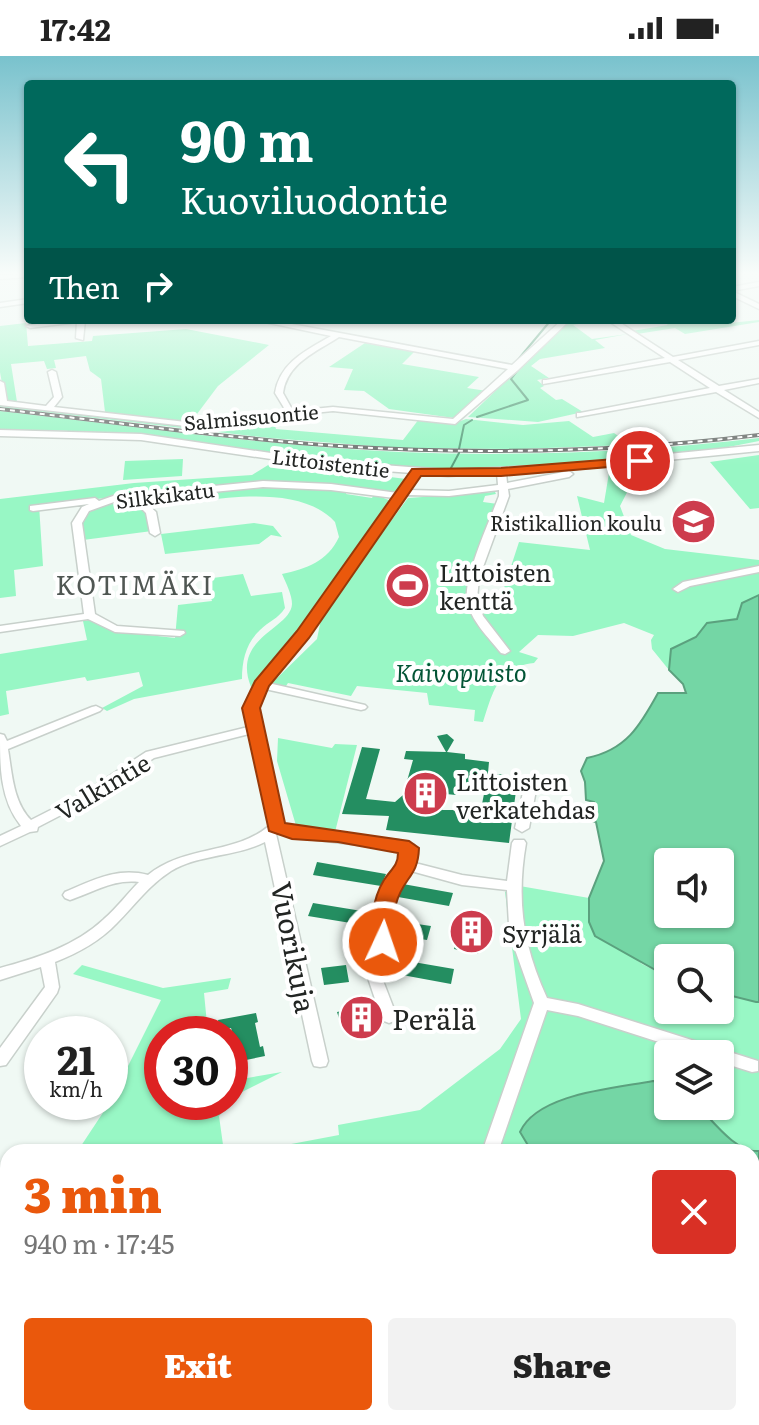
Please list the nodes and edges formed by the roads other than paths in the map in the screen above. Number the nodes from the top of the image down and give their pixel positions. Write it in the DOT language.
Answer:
graph roads {
  1 [pos="333,338"];
  2 [pos="347,338"];
  3 [pos="547,338"];
  4 [pos="639,338"];
  5 [pos="759,343"];
  6 [pos="672,359"];
  7 [pos="515,368"];
  8 [pos="52,372"];
  9 [pos="759,381"];
  10 [pos="546,382"];
  11 [pos="0,383"];
  12 [pos="719,389"];
  13 [pos="2,403"];
  14 [pos="48,408"];
  15 [pos="290,412"];
  16 [pos="580,415"];
  17 [pos="759,415"];
  18 [pos="0,433"];
  19 [pos="759,448"];
  20 [pos="417,472"];
  21 [pos="501,472"];
  22 [pos="580,472"];
  23 [pos="504,489"];
  24 [pos="404,494"];
  25 [pos="135,497"];
  26 [pos="102,501"];
  27 [pos="33,508"];
  28 [pos="155,533"];
  29 [pos="759,569"];
  30 [pos="678,589"];
  31 [pos="90,616"];
  32 [pos="0,629"];
  33 [pos="180,633"];
  34 [pos="505,651"];
  35 [pos="261,685"];
  36 [pos="361,707"];
  37 [pos="96,709"];
  38 [pos="254,729"];
  39 [pos="1,742"];
  40 [pos="532,779"];
  41 [pos="32,828"];
  42 [pos="273,830"];
  43 [pos="0,842"];
  44 [pos="408,866"];
  45 [pos="150,880"];
  46 [pos="512,886"];
  47 [pos="70,895"];
  48 [pos="47,960"];
  49 [pos="0,974"];
  50 [pos="542,1003"];
  51 [pos="389,1017"];
  52 [pos="671,1040"];
  53 [pos="0,1060"];
  54 [pos="734,1060"];
  55 [pos="320,1061"];
  56 [pos="752,1066"];
  57 [pos="493,1144"];
  1 -- 15 [label="street"];
  2 -- 7 [label="street"];
  3 -- 7 [label="street"];
  4 -- 6 [label="street"];
  5 -- 6 [label="street"];
  6 -- 10 [label="street"];
  6 -- 12 [label="street"];
  7 -- 15 [label="street, Salmissuontie"];
  8 -- 14 [label="street"];
  9 -- 12 [label="street"];
  11 -- 13 [label="street"];
  12 -- 16 [label="street"];
  12 -- 17 [label="street"];
  13 -- 14 [label="street, Salmissuontie"];
  14 -- 15 [label="street, Salmissuontie"];
  18 -- 20 [label="street, Littoistentie"];
  19 -- 21 [label="street, Littoistentie"];
  20 -- 21 [label="street, Littoistentie"];
  20 -- 24 [label="street"];
  21 -- 23 [label="street"];
  22 -- 23 [label="street, Silkkikatu"];
  23 -- 24 [label="street, Silkkikatu"];
  23 -- 34 [label="street"];
  24 -- 25 [label="street, Silkkikatu"];
  24 -- 35 [label="street"];
  25 -- 26 [label="street, Silkkikatu"];
  25 -- 28 [label="street"];
  26 -- 27 [label="street"];
  26 -- 31 [label="street, Silkkikatu"];
  29 -- 30 [label="street"];
  31 -- 32 [label="street"];
  31 -- 33 [label="street"];
  35 -- 36 [label="street"];
  35 -- 38 [label="street"];
  37 -- 39 [label="street"];
  38 -- 41 [label="street, Valkintie"];
  38 -- 42 [label="street, Vuorikuja"];
  39 -- 41 [label="street"];
  40 -- 46 [label="street"];
  41 -- 43 [label="street, Valkintie"];
  42 -- 44 [label="street"];
  42 -- 45 [label="street"];
  42 -- 55 [label="street, Vuorikuja"];
  44 -- 46 [label="street"];
  44 -- 51 [label="street"];
  45 -- 47 [label="street"];
  45 -- 48 [label="street"];
  46 -- 50 [label="street"];
  48 -- 49 [label="street"];
  48 -- 53 [label="street"];
  50 -- 52 [label="street"];
  50 -- 57 [label="street"];
  54 -- 56 [label="street"];
}
